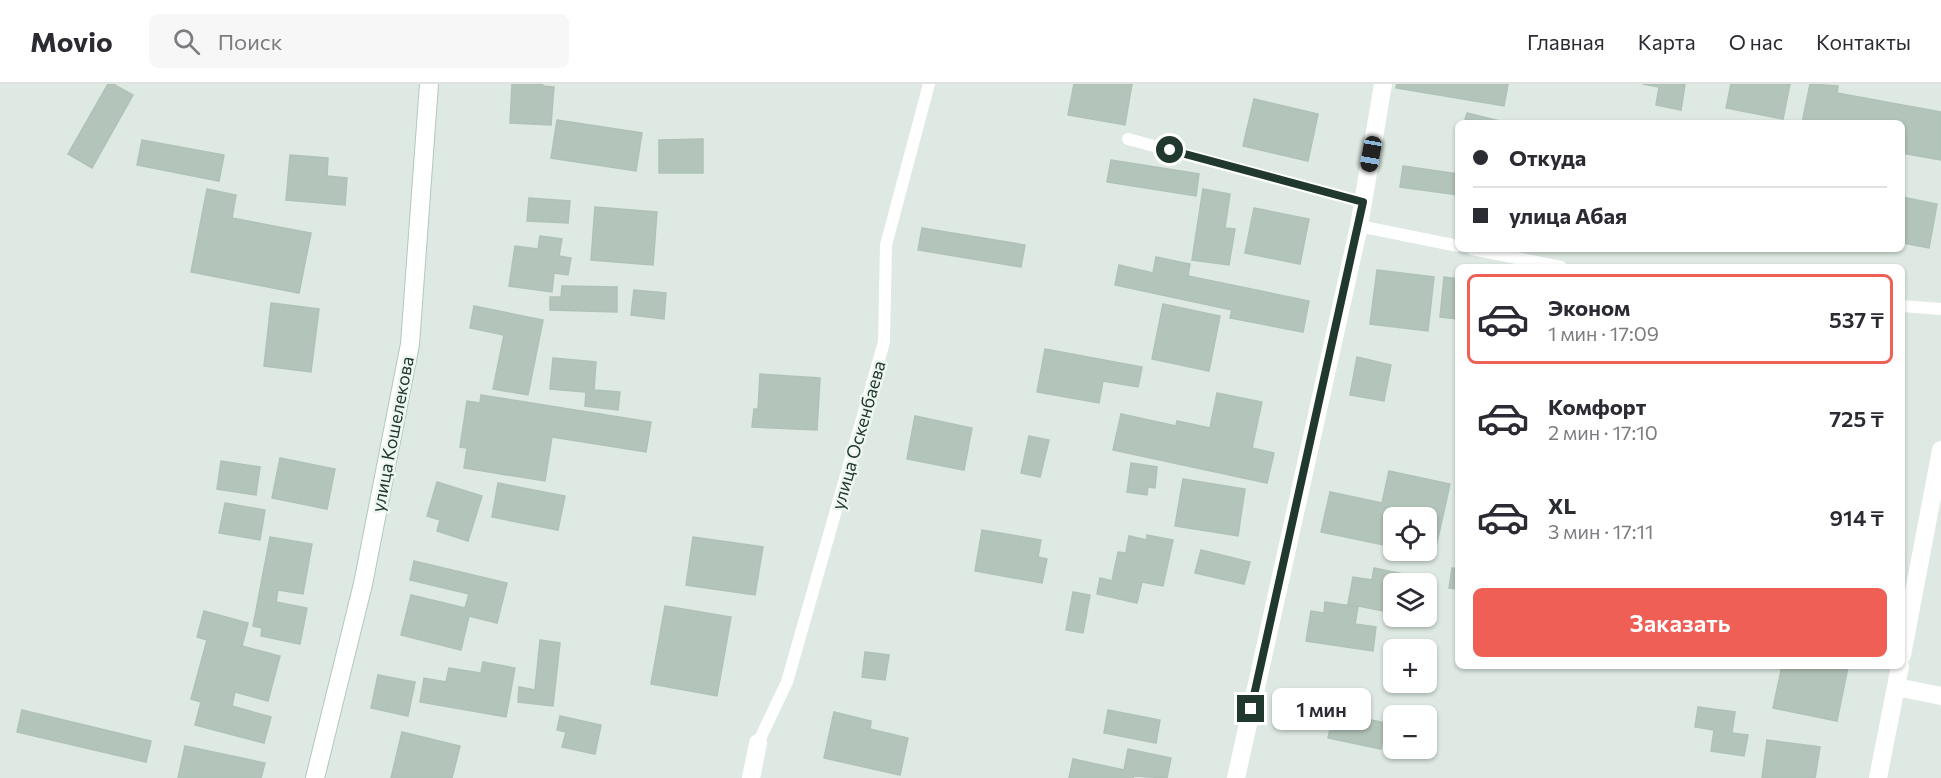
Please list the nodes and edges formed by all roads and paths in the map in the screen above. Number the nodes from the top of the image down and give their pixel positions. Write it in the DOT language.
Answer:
graph roads {
  1 [pos="429,84"];
  2 [pos="929,84"];
  3 [pos="1383,84"];
  4 [pos="1128,139"];
  5 [pos="1363,202"];
  6 [pos="1359,226"];
  7 [pos="1455,245"];
  8 [pos="1487,252"];
  9 [pos="1546,264"];
  10 [pos="1905,306"];
  11 [pos="1941,309"];
  12 [pos="1941,450"];
  13 [pos="1905,639"];
  14 [pos="1899,669"];
  15 [pos="1896,687"];
  16 [pos="1941,696"];
  17 [pos="758,743"];
  18 [pos="315,778"];
  19 [pos="751,778"];
  20 [pos="1236,778"];
  21 [pos="1878,778"];
  1 -- 18 [label="street, улица Кошелекова"];
  2 -- 17 [label="lane, улица Оскенбаева"];
  3 -- 5 [label="street"];
  4 -- 5 [label="lane"];
  5 -- 6 [label="street"];
  6 -- 7 [label="lane"];
  6 -- 20 [label="street"];
  8 -- 9 [label="lane"];
  10 -- 11 [label="lane"];
  12 -- 13 [label="street"];
  14 -- 15 [label="street"];
  15 -- 16 [label="street"];
  15 -- 21 [label="street"];
  17 -- 19 [label="street, улица Оскенбаева"];
}
